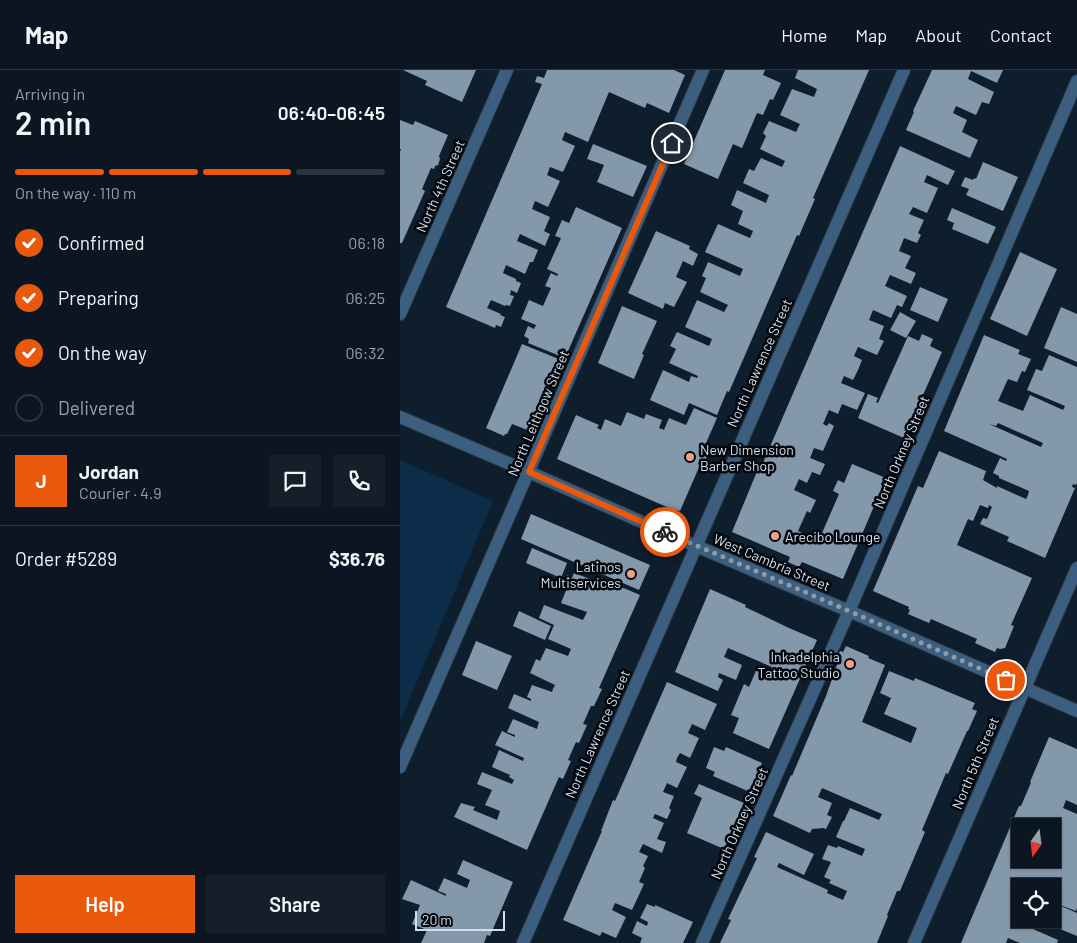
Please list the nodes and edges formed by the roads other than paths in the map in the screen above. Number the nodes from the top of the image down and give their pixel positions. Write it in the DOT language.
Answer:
graph roads {
  1 [pos="507,70"];
  2 [pos="703,70"];
  3 [pos="904,70"];
  4 [pos="1077,81"];
  5 [pos="400,314"];
  6 [pos="400,418"];
  7 [pos="529,472"];
  8 [pos="696,546"];
  9 [pos="1077,568"];
  10 [pos="849,611"];
  11 [pos="1024,688"];
  12 [pos="1077,711"];
  13 [pos="400,767"];
  14 [pos="523,943"];
  15 [pos="702,943"];
  16 [pos="914,943"];
  1 -- 5 [label="street, North 4th Street"];
  2 -- 7 [label="street, North Leithgow Street"];
  3 -- 8 [label="street, North Lawrence Street"];
  4 -- 10 [label="street, North Orkney Street"];
  6 -- 7 [label="street, West Cambria Street"];
  7 -- 8 [label="street, West Cambria Street"];
  7 -- 13 [label="street, North Leithgow Street"];
  8 -- 10 [label="street, West Cambria Street"];
  8 -- 14 [label="street, North Lawrence Street"];
  9 -- 11 [label="street, North 5th Street"];
  10 -- 11 [label="street, West Cambria Street"];
  10 -- 15 [label="street, North Orkney Street"];
  11 -- 12 [label="street, West Cambria Street"];
  11 -- 16 [label="street, North 5th Street"];
}
